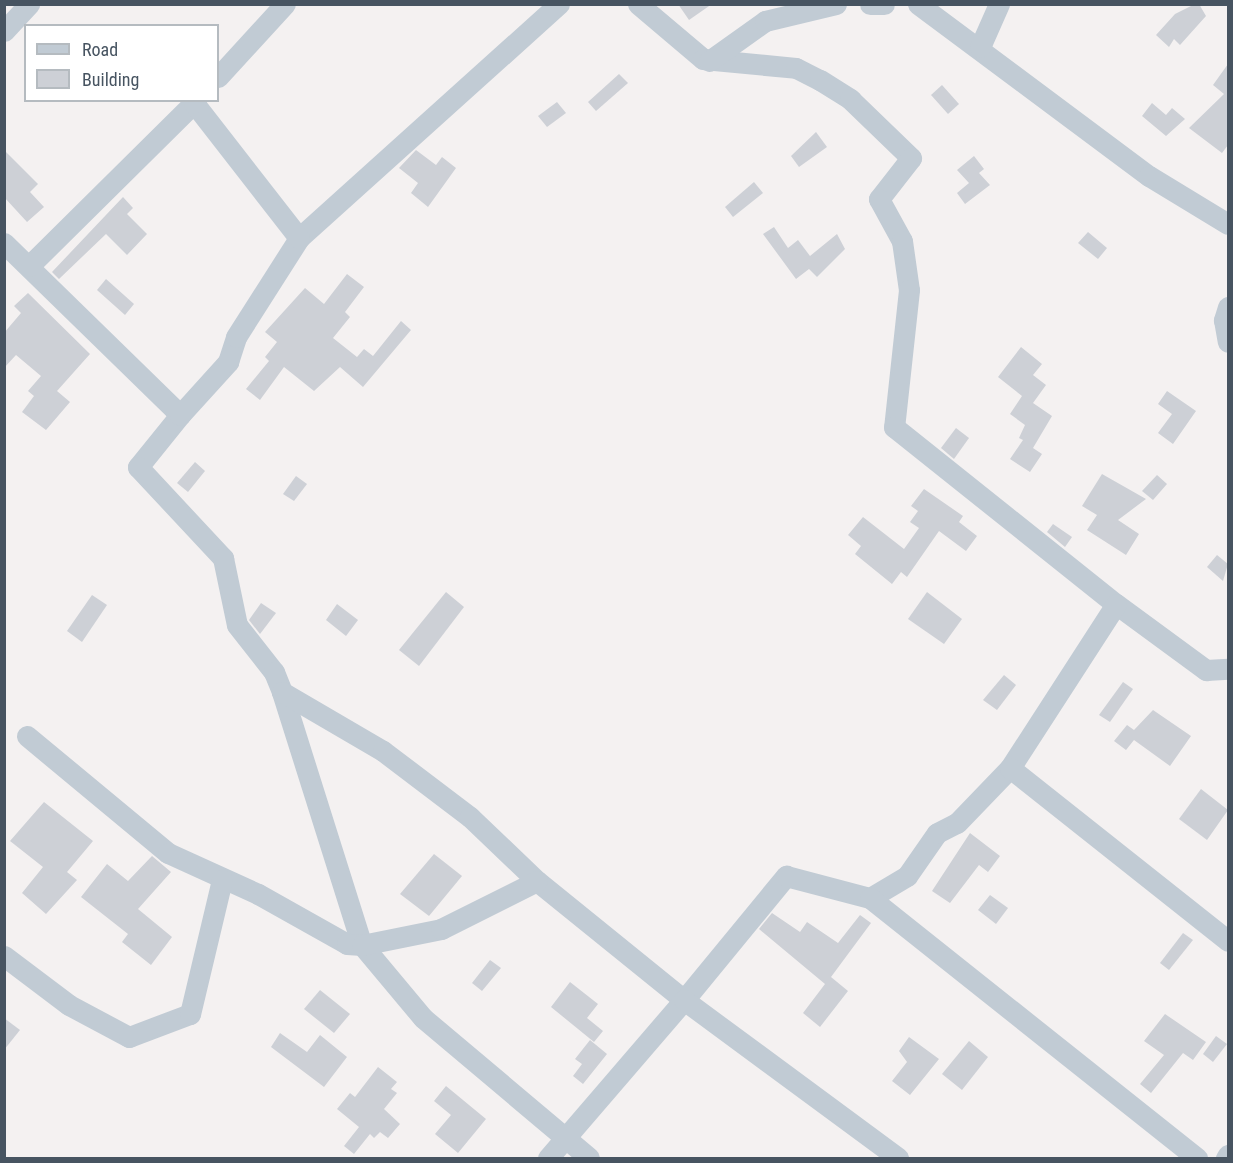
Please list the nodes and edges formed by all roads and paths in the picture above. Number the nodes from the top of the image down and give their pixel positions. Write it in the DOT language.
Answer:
graph roads {
  1 [pos="29,4"];
  2 [pos="285,4"];
  3 [pos="559,4"];
  4 [pos="638,4"];
  5 [pos="836,4"];
  6 [pos="870,4"];
  7 [pos="885,4"];
  8 [pos="918,4"];
  9 [pos="999,4"];
  10 [pos="4,31"];
  11 [pos="980,47"];
  12 [pos="709,61"];
  13 [pos="219,76"];
  14 [pos="195,102"];
  15 [pos="1228,224"];
  16 [pos="299,238"];
  17 [pos="4,243"];
  18 [pos="29,266"];
  19 [pos="1228,308"];
  20 [pos="1228,342"];
  21 [pos="180,415"];
  22 [pos="1116,604"];
  23 [pos="1228,669"];
  24 [pos="282,692"];
  25 [pos="27,736"];
  26 [pos="1010,768"];
  27 [pos="222,880"];
  28 [pos="537,881"];
  29 [pos="870,898"];
  30 [pos="1228,941"];
  31 [pos="363,945"];
  32 [pos="4,956"];
  33 [pos="684,1000"];
  34 [pos="565,1140"];
  35 [pos="549,1158"];
  36 [pos="590,1158"];
  37 [pos="898,1158"];
  38 [pos="1197,1158"];
  1 -- 10 [label="street"];
  2 -- 13 [label="street"];
  3 -- 16 [label="street"];
  4 -- 12 [label="street"];
  5 -- 12 [label="street"];
  6 -- 7 [label="street"];
  8 -- 11 [label="street"];
  9 -- 11 [label="street"];
  11 -- 15 [label="street"];
  12 -- 22 [label="street"];
  14 -- 16 [label="street"];
  14 -- 18 [label="street"];
  16 -- 21 [label="street"];
  17 -- 18 [label="street"];
  18 -- 21 [label="street"];
  19 -- 20 [label="street"];
  21 -- 24 [label="street"];
  22 -- 23 [label="street"];
  22 -- 26 [label="street"];
  24 -- 28 [label="street"];
  24 -- 31 [label="street"];
  25 -- 27 [label="street"];
  26 -- 29 [label="street"];
  26 -- 30 [label="street"];
  27 -- 31 [label="street"];
  27 -- 32 [label="street"];
  28 -- 31 [label="street"];
  28 -- 33 [label="street"];
  29 -- 33 [label="street"];
  29 -- 38 [label="street"];
  31 -- 34 [label="street"];
  33 -- 34 [label="street"];
  33 -- 37 [label="street"];
  34 -- 35 [label="street"];
  34 -- 36 [label="street"];
}
